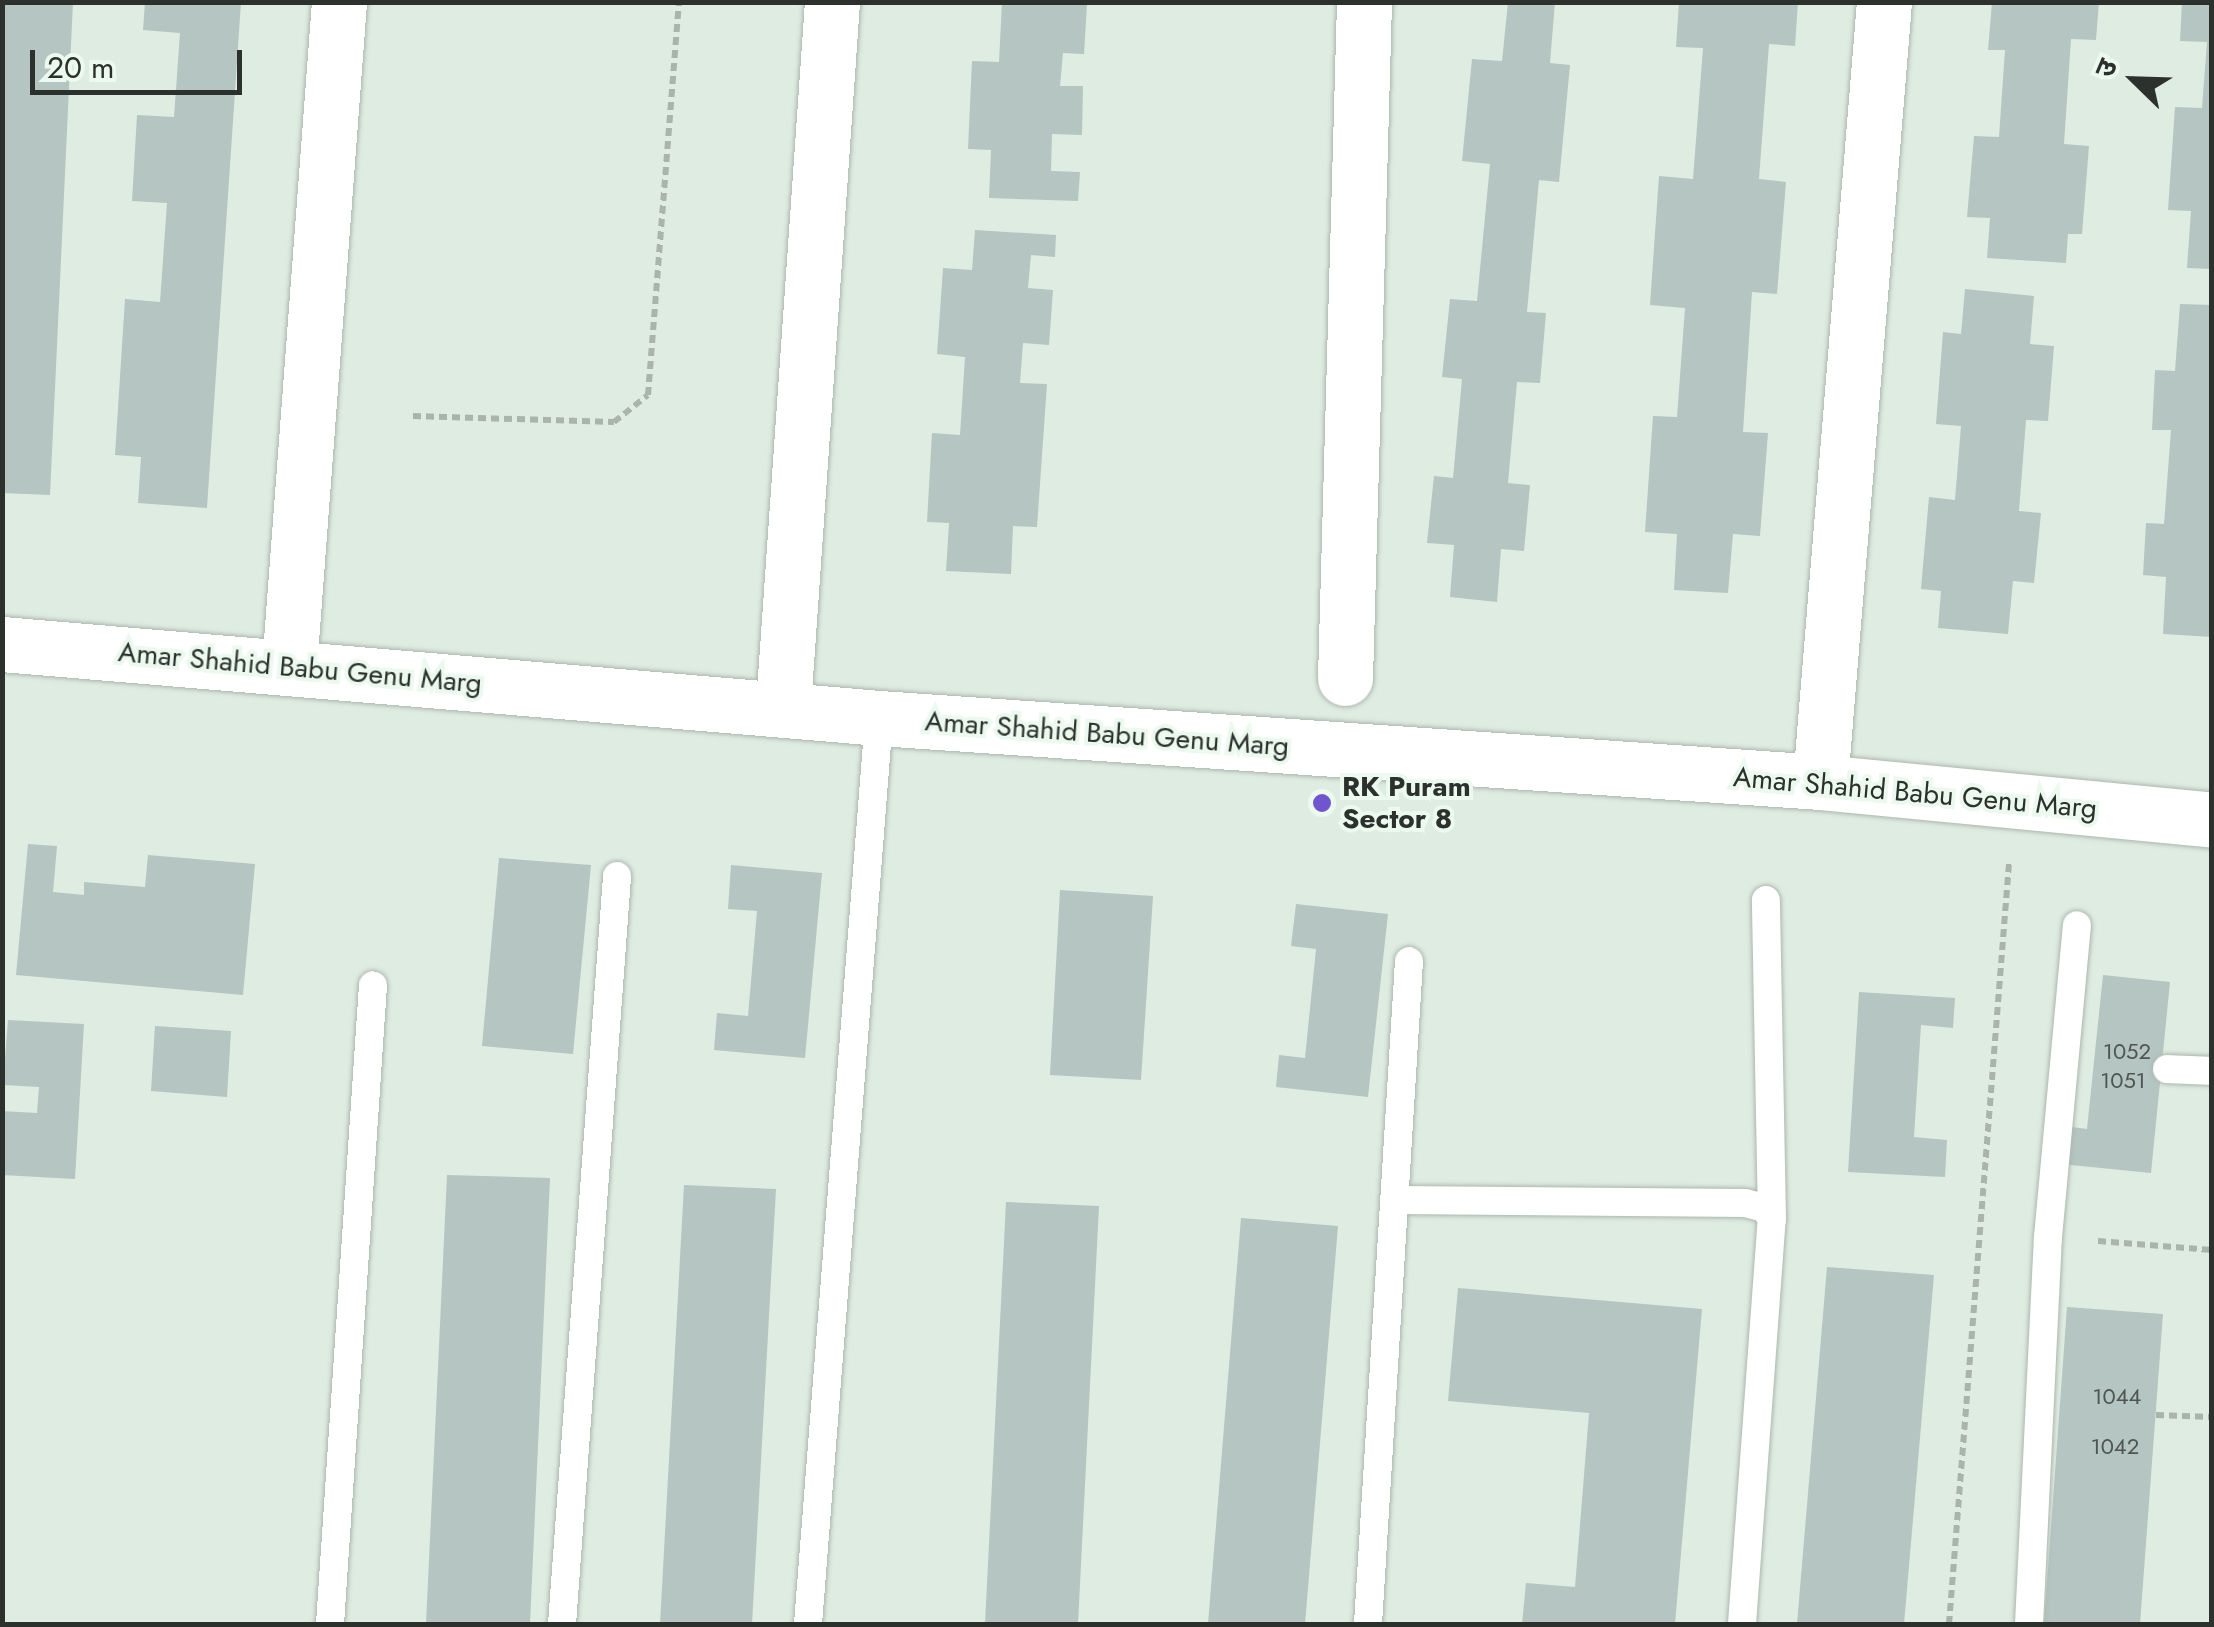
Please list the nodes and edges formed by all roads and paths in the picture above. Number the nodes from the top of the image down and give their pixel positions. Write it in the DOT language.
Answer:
graph roads {
  1 [pos="340,2"];
  2 [pos="679,2"];
  3 [pos="832,2"];
  4 [pos="1364,2"];
  5 [pos="1884,2"];
  6 [pos="413,416"];
  7 [pos="2,644"];
  8 [pos="288,667"];
  9 [pos="1346,678"];
  10 [pos="783,706"];
  11 [pos="879,718"];
  12 [pos="1820,782"];
  13 [pos="2014,801"];
  14 [pos="2212,820"];
  15 [pos="617,876"];
  16 [pos="1766,900"];
  17 [pos="2078,925"];
  18 [pos="1409,961"];
  19 [pos="373,985"];
  20 [pos="2167,1069"];
  21 [pos="2212,1071"];
  22 [pos="1397,1200"];
  23 [pos="1772,1219"];
  24 [pos="2048,1237"];
  25 [pos="2212,1250"];
  26 [pos="2156,1415"];
  27 [pos="2212,1417"];
  28 [pos="330,1624"];
  29 [pos="562,1624"];
  30 [pos="808,1624"];
  31 [pos="1368,1624"];
  32 [pos="1742,1624"];
  33 [pos="1949,1624"];
  34 [pos="2029,1624"];
  1 -- 8 [label="street"];
  2 -- 6 [label="path"];
  3 -- 10 [label="street"];
  4 -- 9 [label="street"];
  5 -- 12 [label="street"];
  7 -- 8 [label="street, Amar Shahid Babu Genu Marg"];
  8 -- 10 [label="street, Amar Shahid Babu Genu Marg"];
  10 -- 11 [label="street, Amar Shahid Babu Genu Marg"];
  11 -- 12 [label="street, Amar Shahid Babu Genu Marg"];
  11 -- 30 [label="lane"];
  12 -- 13 [label="street, Amar Shahid Babu Genu Marg"];
  13 -- 14 [label="street, Amar Shahid Babu Genu Marg"];
  13 -- 33 [label="path"];
  15 -- 29 [label="lane"];
  16 -- 23 [label="lane"];
  17 -- 24 [label="lane"];
  18 -- 22 [label="lane"];
  19 -- 28 [label="lane"];
  20 -- 21 [label="lane"];
  22 -- 23 [label="lane"];
  22 -- 31 [label="lane"];
  23 -- 32 [label="lane"];
  24 -- 25 [label="path"];
  24 -- 34 [label="lane"];
  26 -- 27 [label="path"];
}
